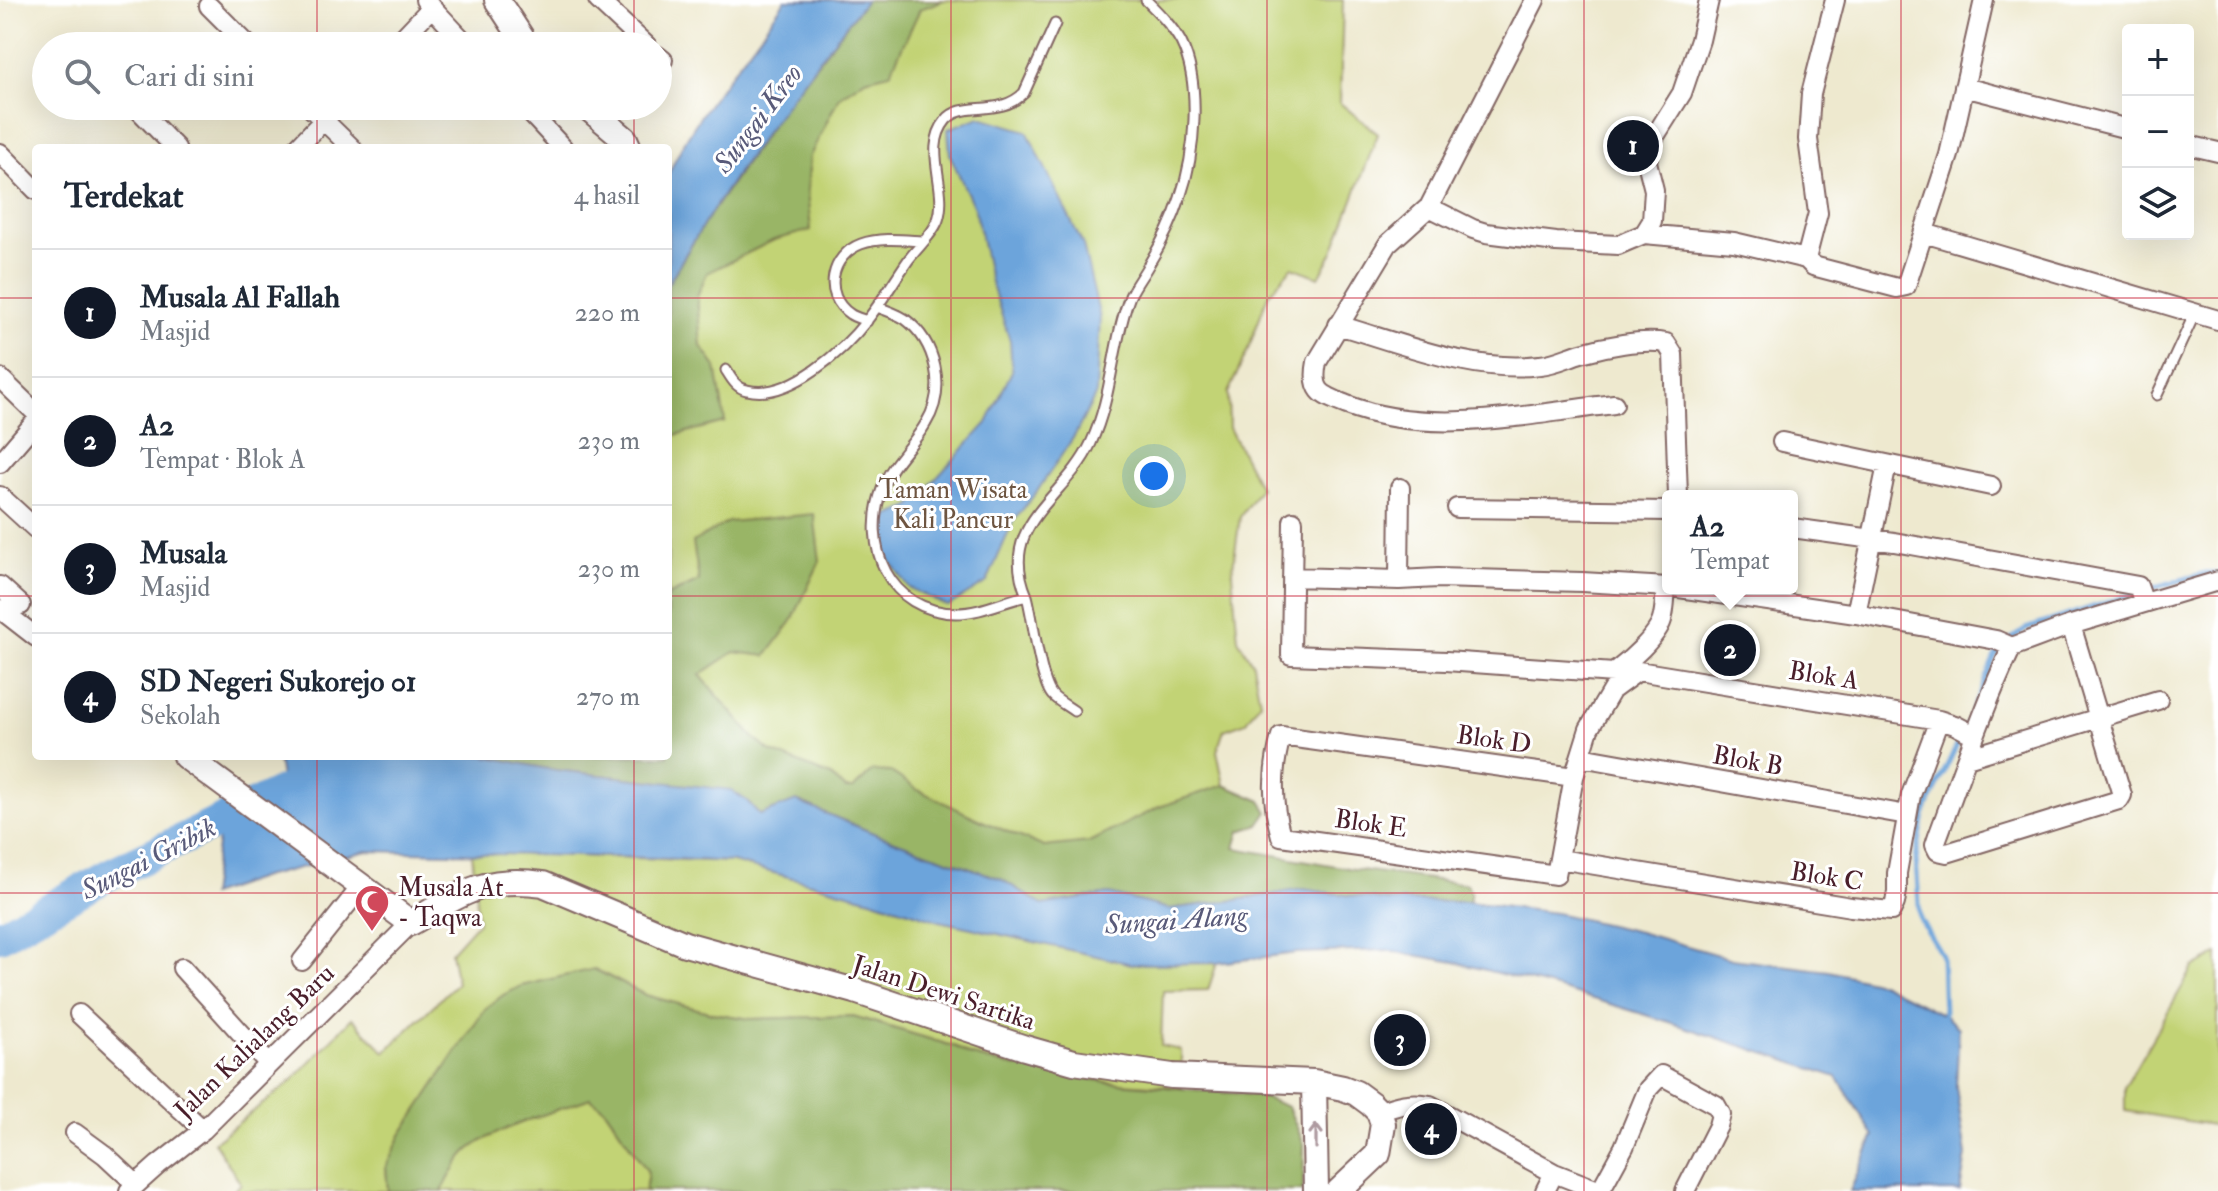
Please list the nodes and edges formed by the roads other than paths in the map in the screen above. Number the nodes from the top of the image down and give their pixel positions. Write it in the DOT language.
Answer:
graph roads {
  1 [pos="497,0"];
  2 [pos="598,0"];
  3 [pos="1146,0"];
  4 [pos="1535,0"];
  5 [pos="1709,0"];
  6 [pos="1835,0"];
  7 [pos="1984,0"];
  8 [pos="428,4"];
  9 [pos="209,6"];
  10 [pos="1055,24"];
  11 [pos="235,32"];
  12 [pos="406,32"];
  13 [pos="455,32"];
  14 [pos="518,32"];
  15 [pos="632,32"];
  16 [pos="1964,87"];
  17 [pos="149,120"];
  18 [pos="324,120"];
  19 [pos="537,120"];
  20 [pos="603,120"];
  21 [pos="2122,127"];
  22 [pos="172,144"];
  23 [pos="301,144"];
  24 [pos="348,144"];
  25 [pos="559,144"];
  26 [pos="627,144"];
  27 [pos="2194,146"];
  28 [pos="2218,152"];
  29 [pos="0,153"];
  30 [pos="32,186"];
  31 [pos="1429,207"];
  32 [pos="1924,233"];
  33 [pos="1644,234"];
  34 [pos="923,241"];
  35 [pos="1810,262"];
  36 [pos="877,307"];
  37 [pos="2195,313"];
  38 [pos="2218,320"];
  39 [pos="867,321"];
  40 [pos="1338,325"];
  41 [pos="726,370"];
  42 [pos="0,378"];
  43 [pos="2157,395"];
  44 [pos="1614,404"];
  45 [pos="32,409"];
  46 [pos="32,426"];
  47 [pos="1782,442"];
  48 [pos="0,463"];
  49 [pos="1887,465"];
  50 [pos="1991,486"];
  51 [pos="1400,488"];
  52 [pos="1678,490"];
  53 [pos="0,496"];
  54 [pos="1457,508"];
  55 [pos="1662,511"];
  56 [pos="1293,521"];
  57 [pos="32,525"];
  58 [pos="1798,529"];
  59 [pos="1872,539"];
  60 [pos="1292,577"];
  61 [pos="1399,580"];
  62 [pos="2218,581"];
  63 [pos="0,586"];
  64 [pos="1662,586"];
  65 [pos="1669,594"];
  66 [pos="1719,594"];
  67 [pos="2141,595"];
  68 [pos="1027,596"];
  69 [pos="21,605"];
  70 [pos="0,609"];
  71 [pos="1856,614"];
  72 [pos="2071,625"];
  73 [pos="32,634"];
  74 [pos="2005,644"];
  75 [pos="2158,700"];
  76 [pos="1074,711"];
  77 [pos="2099,719"];
  78 [pos="1959,728"];
  79 [pos="1281,736"];
  80 [pos="1581,757"];
  81 [pos="1967,758"];
  82 [pos="189,760"];
  83 [pos="1574,777"];
  84 [pos="1907,815"];
  85 [pos="1558,867"];
  86 [pos="361,887"];
  87 [pos="411,923"];
  88 [pos="302,961"];
  89 [pos="182,968"];
  90 [pos="79,1014"];
  91 [pos="268,1063"];
  92 [pos="1314,1082"];
  93 [pos="1379,1112"];
  94 [pos="203,1130"];
  95 [pos="75,1133"];
  96 [pos="1554,1173"];
  97 [pos="133,1188"];
  98 [pos="1316,1191"];
  99 [pos="1339,1191"];
  100 [pos="1545,1191"];
  101 [pos="1600,1191"];
  102 [pos="1685,1191"];
  1 -- 14 [label="street"];
  2 -- 15 [label="street"];
  3 -- 68 [label="lane"];
  4 -- 31 [label="street"];
  5 -- 33 [label="street"];
  6 -- 35 [label="street"];
  7 -- 16 [label="street"];
  8 -- 12 [label="street"];
  8 -- 13 [label="street"];
  9 -- 11 [label="street"];
  10 -- 34 [label="lane"];
  16 -- 21 [label="street"];
  16 -- 32 [label="street"];
  17 -- 22 [label="street"];
  18 -- 23 [label="street"];
  18 -- 24 [label="street"];
  19 -- 25 [label="street"];
  20 -- 26 [label="street"];
  27 -- 28 [label="street"];
  29 -- 30 [label="street"];
  31 -- 33 [label="street"];
  31 -- 40 [label="street"];
  32 -- 35 [label="street"];
  32 -- 37 [label="street"];
  33 -- 35 [label="street"];
  34 -- 36 [label="lane"];
  34 -- 39 [label="lane"];
  36 -- 39 [label="lane"];
  36 -- 68 [label="lane"];
  37 -- 38 [label="street"];
  37 -- 43 [label="lane"];
  39 -- 41 [label="lane"];
  40 -- 44 [label="street"];
  40 -- 52 [label="street"];
  42 -- 45 [label="street"];
  46 -- 48 [label="street"];
  47 -- 49 [label="street"];
  49 -- 50 [label="street"];
  49 -- 59 [label="street"];
  51 -- 61 [label="street"];
  53 -- 57 [label="street"];
  54 -- 55 [label="street"];
  56 -- 60 [label="street"];
  58 -- 59 [label="street"];
  59 -- 67 [label="street"];
  59 -- 71 [label="street"];
  60 -- 61 [label="street"];
  60 -- 65 [label="street"];
  61 -- 64 [label="street"];
  62 -- 67 [label="street"];
  63 -- 69 [label="street"];
  66 -- 71 [label="street"];
  67 -- 72 [label="street"];
  68 -- 76 [label="lane"];
  70 -- 73 [label="street"];
  71 -- 74 [label="street"];
  72 -- 74 [label="street"];
  72 -- 77 [label="street"];
  74 -- 78 [label="street"];
  75 -- 77 [label="street"];
  77 -- 81 [label="street"];
  77 -- 81 [label="street"];
  78 -- 80 [label="street, Blok A"];
  78 -- 81 [label="street"];
  78 -- 84 [label="street, Blok C"];
  79 -- 83 [label="street, Blok D"];
  79 -- 85 [label="street, Blok E"];
  80 -- 83 [label="street"];
  80 -- 84 [label="street, Blok B"];
  82 -- 86 [label="street"];
  83 -- 85 [label="street"];
  84 -- 85 [label="street, Blok C"];
  86 -- 87 [label="street"];
  86 -- 88 [label="street"];
  87 -- 91 [label="street, Jalan Kalialang Baru"];
  87 -- 92 [label="street, Jalan Dewi Sartika"];
  89 -- 91 [label="street"];
  90 -- 94 [label="street"];
  91 -- 94 [label="street, Jalan Kalialang Baru"];
  92 -- 93 [label="street, Jalan Dewi Sartika"];
  98 -- 92 [label="street, one-way"];
  93 -- 96 [label="street"];
  93 -- 99 [label="street"];
  94 -- 97 [label="street, Jalan Kalialang Baru"];
  95 -- 97 [label="street"];
  96 -- 100 [label="street"];
  96 -- 101 [label="street"];
  101 -- 102 [label="street"];
}
